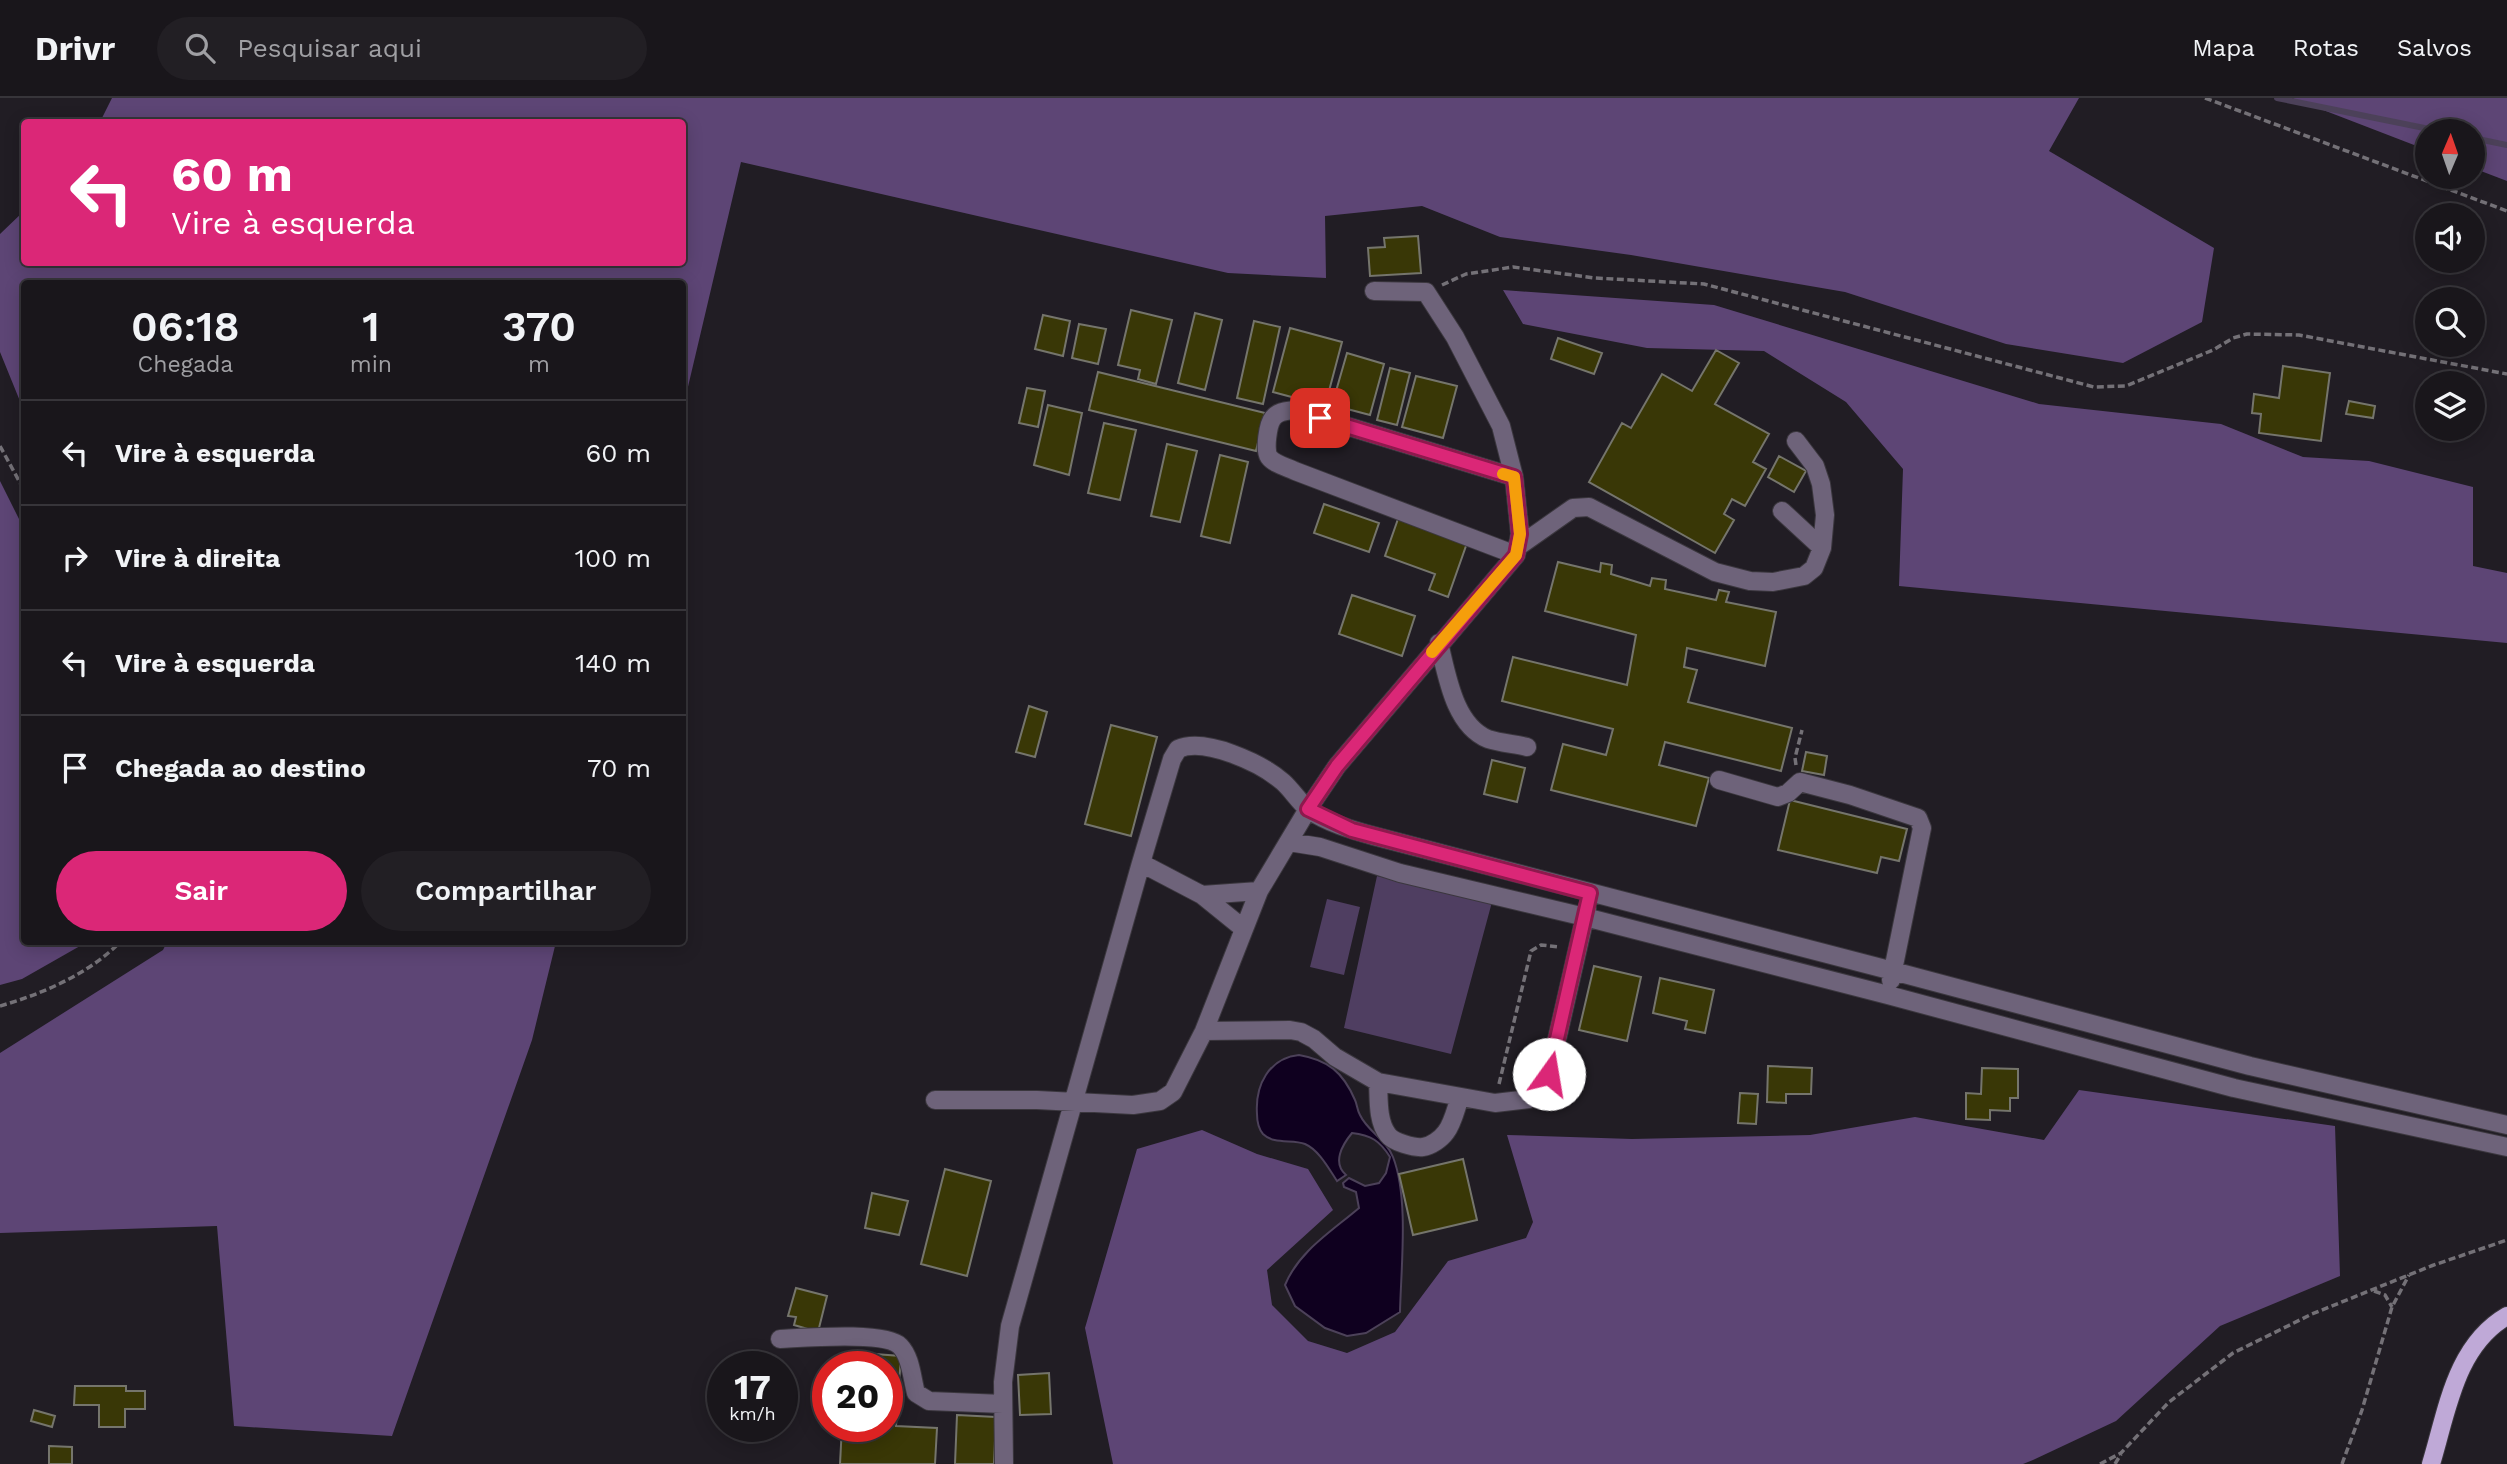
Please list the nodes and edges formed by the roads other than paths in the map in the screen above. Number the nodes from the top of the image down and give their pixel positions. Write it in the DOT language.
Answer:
graph roads {
  1 [pos="1374,291"];
  2 [pos="1796,441"];
  3 [pos="1514,477"];
  4 [pos="1782,512"];
  5 [pos="1822,548"];
  6 [pos="1518,550"];
  7 [pos="1439,643"];
  8 [pos="1527,747"];
  9 [pos="1719,780"];
  10 [pos="1308,809"];
  11 [pos="1352,830"];
  12 [pos="1289,842"];
  13 [pos="1345,855"];
  14 [pos="1141,863"];
  15 [pos="1259,891"];
  16 [pos="1590,893"];
  17 [pos="1202,895"];
  18 [pos="1585,917"];
  19 [pos="1244,929"];
  20 [pos="1735,930"];
  21 [pos="1728,954"];
  22 [pos="1893,971"];
  23 [pos="1888,995"];
  24 [pos="1204,1031"];
  25 [pos="1378,1082"];
  26 [pos="1460,1097"];
  27 [pos="935,1100"];
  28 [pos="1073,1103"];
  29 [pos="2507,1125"];
  30 [pos="2507,1147"];
  31 [pos="2507,1317"];
  32 [pos="780,1339"];
  33 [pos="1003,1404"];
  34 [pos="1004,1464"];
  35 [pos="2431,1464"];
  1 -- 3 [label="lane"];
  2 -- 5 [label="lane"];
  3 -- 6 [label="lane"];
  3 -- 6 [label="lane"];
  4 -- 5 [label="lane"];
  5 -- 6 [label="lane"];
  6 -- 7 [label="lane"];
  7 -- 8 [label="lane"];
  7 -- 10 [label="lane"];
  9 -- 22 [label="lane"];
  10 -- 11 [label="lane"];
  10 -- 12 [label="lane"];
  10 -- 14 [label="lane"];
  11 -- 13 [label="lane"];
  11 -- 16 [label="lane"];
  12 -- 13 [label="lane"];
  12 -- 15 [label="lane"];
  13 -- 18 [label="lane"];
  14 -- 17 [label="lane"];
  14 -- 28 [label="lane"];
  15 -- 17 [label="lane"];
  15 -- 19 [label="lane"];
  16 -- 18 [label="lane"];
  16 -- 20 [label="lane"];
  17 -- 19 [label="lane"];
  18 -- 21 [label="lane"];
  18 -- 26 [label="lane"];
  19 -- 24 [label="lane"];
  20 -- 21 [label="lane"];
  20 -- 22 [label="lane"];
  21 -- 23 [label="lane"];
  22 -- 23 [label="lane"];
  22 -- 29 [label="lane"];
  23 -- 30 [label="lane"];
  24 -- 25 [label="lane"];
  24 -- 28 [label="lane"];
  25 -- 26 [label="lane"];
  25 -- 26 [label="lane"];
  27 -- 28 [label="lane"];
  28 -- 33 [label="lane"];
  31 -- 35 [label="main road"];
  32 -- 33 [label="lane"];
  33 -- 34 [label="lane"];
}
